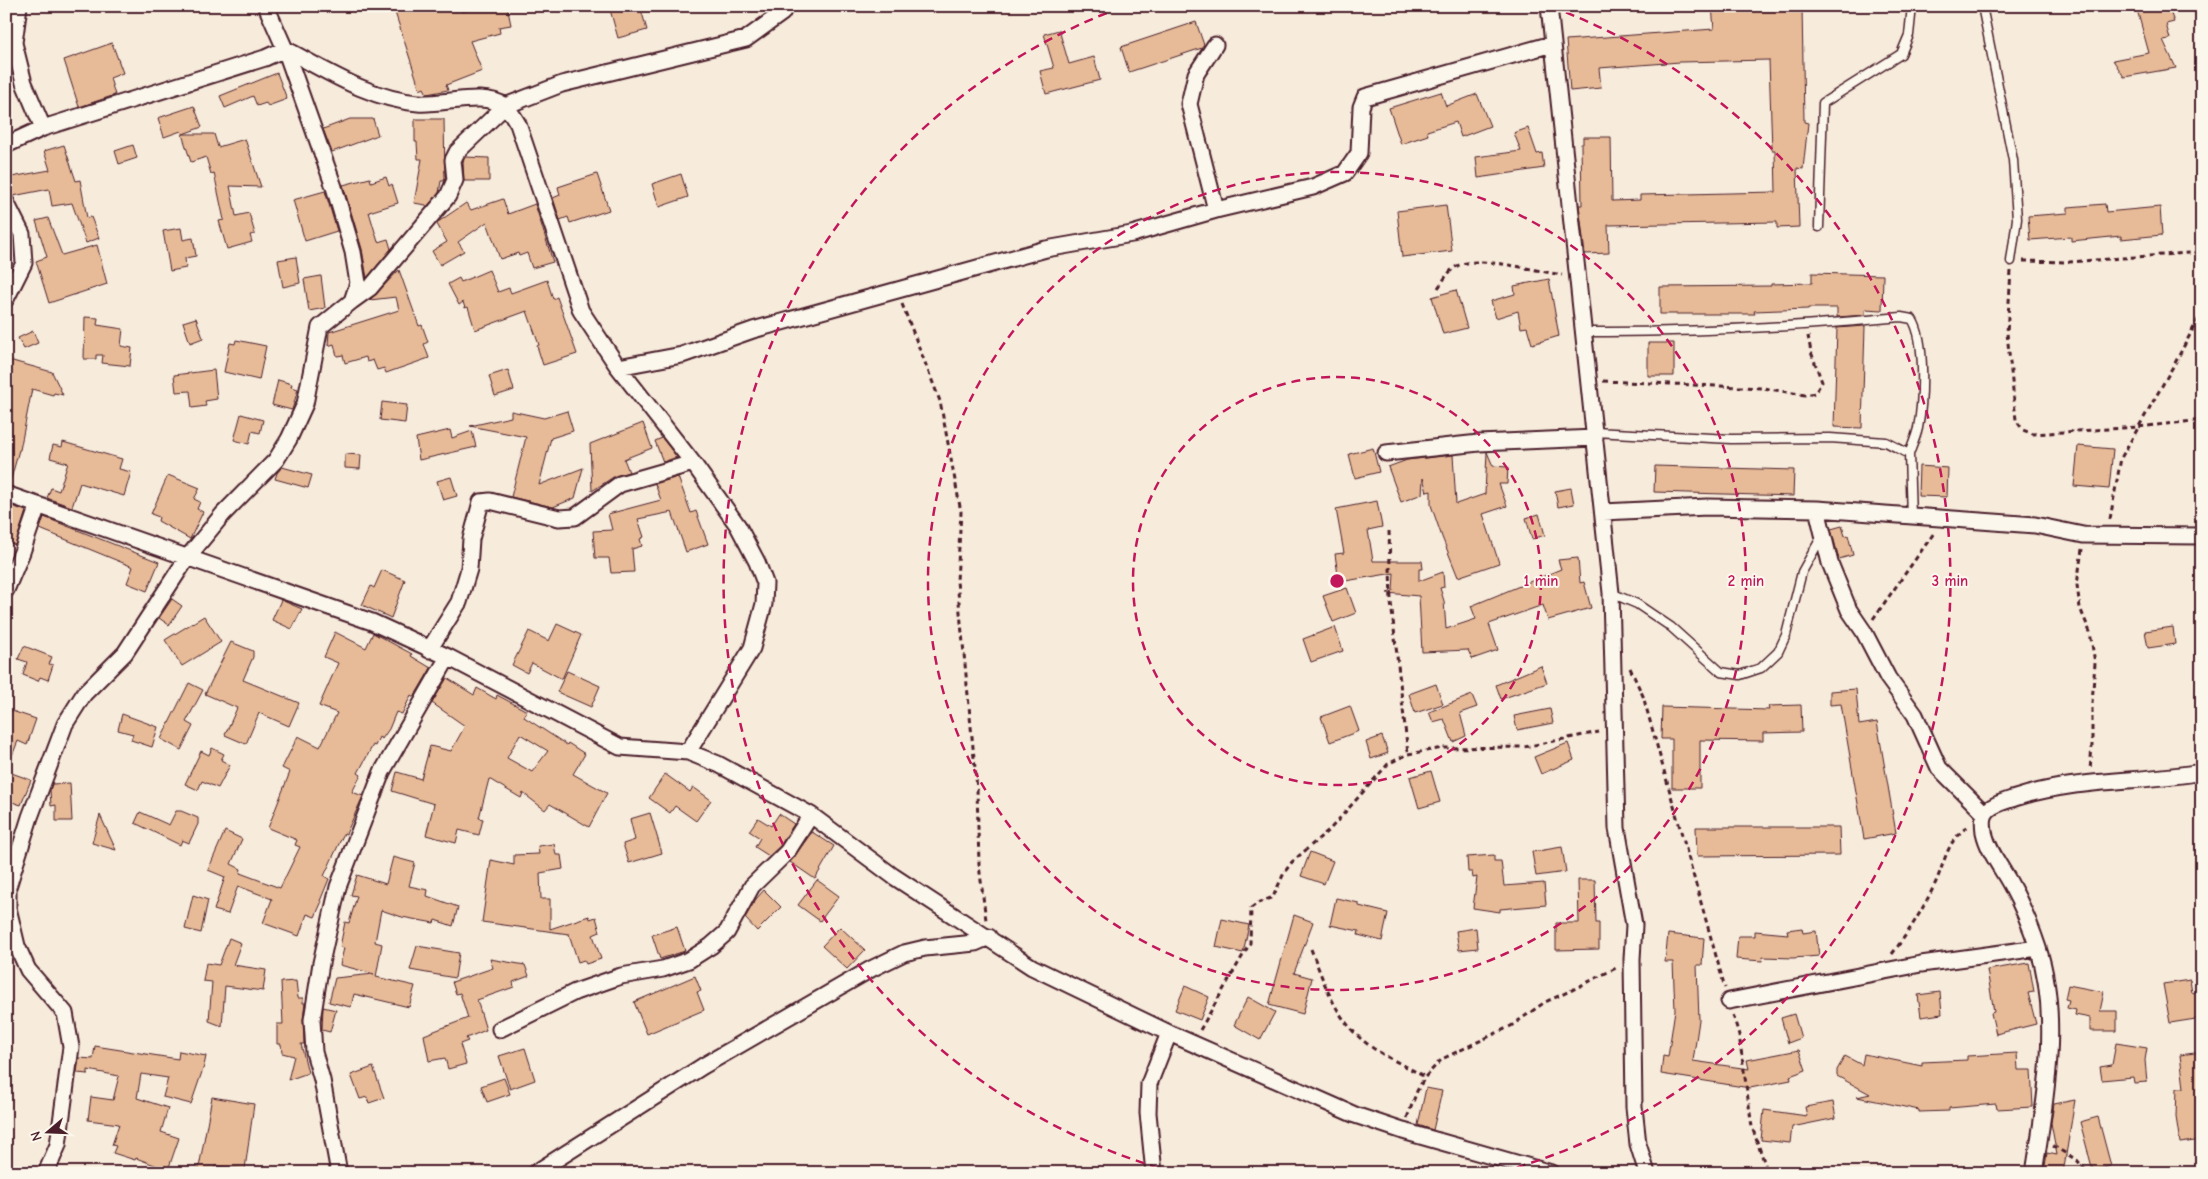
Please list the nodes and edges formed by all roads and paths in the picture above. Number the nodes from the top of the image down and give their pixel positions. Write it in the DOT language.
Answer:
graph roads {
  1 [pos="19,6"];
  2 [pos="785,6"];
  3 [pos="1549,6"];
  4 [pos="1912,6"];
  5 [pos="1982,6"];
  6 [pos="268,7"];
  7 [pos="1552,44"];
  8 [pos="1215,45"];
  9 [pos="285,49"];
  10 [pos="505,106"];
  11 [pos="43,128"];
  12 [pos="6,145"];
  13 [pos="6,202"];
  14 [pos="1216,210"];
  15 [pos="1819,227"];
  16 [pos="2202,252"];
  17 [pos="2011,261"];
  18 [pos="1578,278"];
  19 [pos="1438,288"];
  20 [pos="897,290"];
  21 [pos="6,299"];
  22 [pos="352,301"];
  23 [pos="2202,312"];
  24 [pos="1806,326"];
  25 [pos="1584,332"];
  26 [pos="618,367"];
  27 [pos="1588,381"];
  28 [pos="2202,420"];
  29 [pos="2138,427"];
  30 [pos="1595,435"];
  31 [pos="1386,452"];
  32 [pos="1909,454"];
  33 [pos="693,463"];
  34 [pos="6,494"];
  35 [pos="38,505"];
  36 [pos="1817,509"];
  37 [pos="1603,512"];
  38 [pos="1911,517"];
  39 [pos="1942,519"];
  40 [pos="1389,531"];
  41 [pos="1822,534"];
  42 [pos="2083,535"];
  43 [pos="2202,536"];
  44 [pos="187,558"];
  45 [pos="6,590"];
  46 [pos="1611,593"];
  47 [pos="1864,632"];
  48 [pos="429,650"];
  49 [pos="448,657"];
  50 [pos="1626,661"];
  51 [pos="1614,729"];
  52 [pos="688,752"];
  53 [pos="1408,754"];
  54 [pos="2202,772"];
  55 [pos="2083,782"];
  56 [pos="811,815"];
  57 [pos="1984,817"];
  58 [pos="7,887"];
  59 [pos="989,937"];
  60 [pos="2038,948"];
  61 [pos="1311,949"];
  62 [pos="1632,959"];
  63 [pos="1878,972"];
  64 [pos="1729,1001"];
  65 [pos="500,1029"];
  66 [pos="1169,1033"];
  67 [pos="1192,1043"];
  68 [pos="1425,1077"];
  69 [pos="1403,1131"];
  70 [pos="2039,1139"];
  71 [pos="46,1173"];
  72 [pos="339,1173"];
  73 [pos="534,1173"];
  74 [pos="1154,1173"];
  75 [pos="1551,1173"];
  76 [pos="1647,1173"];
  77 [pos="1768,1173"];
  78 [pos="2034,1173"];
  79 [pos="2088,1173"];
  1 -- 11 [label="street"];
  2 -- 10 [label="street"];
  3 -- 7 [label="street"];
  4 -- 15 [label="lane"];
  5 -- 17 [label="lane"];
  6 -- 9 [label="street"];
  7 -- 14 [label="street"];
  7 -- 18 [label="street"];
  8 -- 14 [label="street"];
  9 -- 10 [label="street"];
  9 -- 11 [label="street"];
  9 -- 22 [label="street"];
  10 -- 22 [label="street"];
  10 -- 26 [label="street"];
  11 -- 12 [label="street"];
  13 -- 21 [label="street"];
  14 -- 20 [label="street"];
  16 -- 17 [label="path"];
  17 -- 29 [label="path"];
  18 -- 19 [label="path"];
  18 -- 25 [label="street"];
  20 -- 26 [label="street"];
  20 -- 59 [label="path"];
  22 -- 44 [label="street"];
  23 -- 29 [label="path"];
  24 -- 25 [label="lane"];
  24 -- 27 [label="path"];
  24 -- 32 [label="lane"];
  25 -- 27 [label="street"];
  26 -- 33 [label="street"];
  27 -- 30 [label="street"];
  28 -- 29 [label="path"];
  29 -- 42 [label="path"];
  30 -- 31 [label="street"];
  30 -- 32 [label="lane"];
  30 -- 37 [label="street"];
  32 -- 38 [label="lane"];
  33 -- 48 [label="street"];
  33 -- 52 [label="street"];
  34 -- 35 [label="street"];
  35 -- 44 [label="street"];
  35 -- 45 [label="street"];
  36 -- 37 [label="street"];
  36 -- 38 [label="street"];
  36 -- 41 [label="street"];
  37 -- 46 [label="street"];
  38 -- 39 [label="street"];
  39 -- 42 [label="street"];
  39 -- 47 [label="path"];
  40 -- 53 [label="path"];
  41 -- 46 [label="lane"];
  41 -- 47 [label="street"];
  42 -- 43 [label="street"];
  42 -- 55 [label="path"];
  44 -- 48 [label="street"];
  44 -- 58 [label="street"];
  46 -- 51 [label="street"];
  47 -- 57 [label="street"];
  48 -- 49 [label="street"];
  49 -- 52 [label="street"];
  49 -- 72 [label="street"];
  50 -- 64 [label="path"];
  51 -- 53 [label="path"];
  51 -- 62 [label="street"];
  52 -- 56 [label="street"];
  53 -- 67 [label="path"];
  54 -- 55 [label="street"];
  55 -- 57 [label="street"];
  56 -- 59 [label="street"];
  56 -- 65 [label="street"];
  57 -- 60 [label="street"];
  57 -- 63 [label="path"];
  58 -- 71 [label="street"];
  59 -- 66 [label="street"];
  59 -- 73 [label="street"];
  60 -- 63 [label="street"];
  60 -- 70 [label="street"];
  61 -- 68 [label="path"];
  62 -- 68 [label="path"];
  62 -- 76 [label="street"];
  63 -- 64 [label="street"];
  64 -- 77 [label="path"];
  66 -- 67 [label="street"];
  66 -- 74 [label="street"];
  67 -- 69 [label="street"];
  68 -- 69 [label="path"];
  69 -- 75 [label="street"];
  70 -- 78 [label="street"];
  70 -- 79 [label="path"];
}
